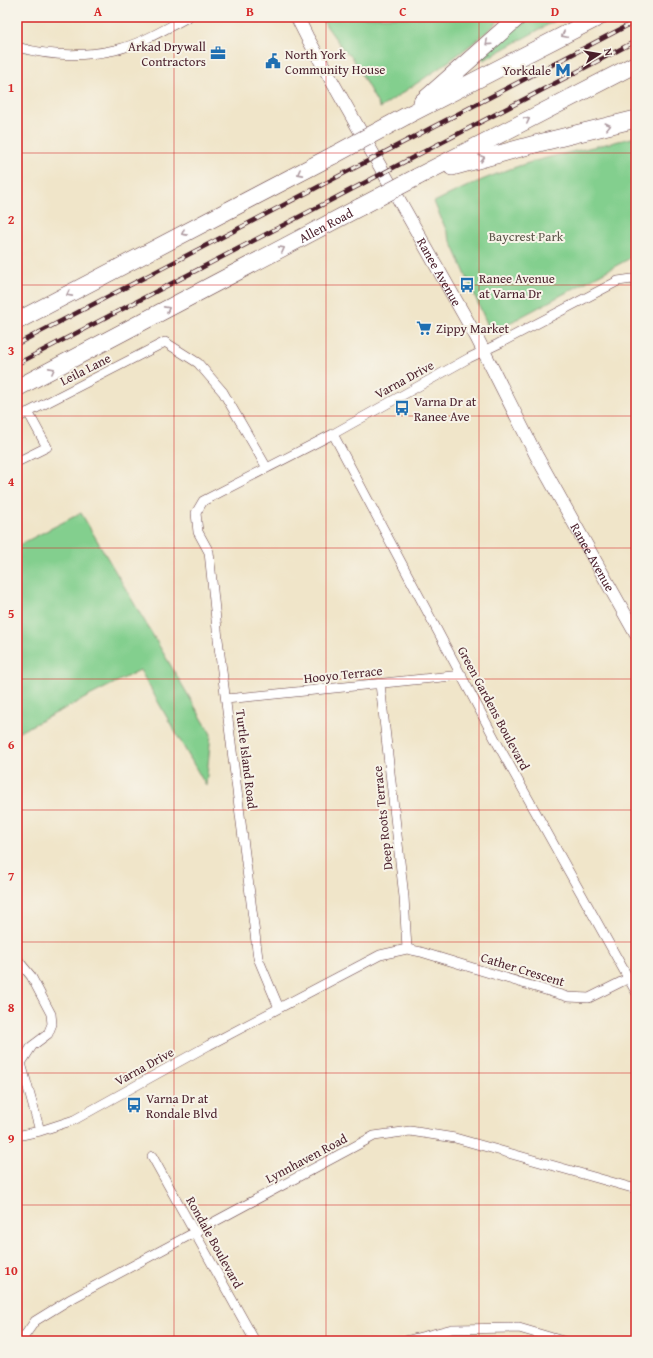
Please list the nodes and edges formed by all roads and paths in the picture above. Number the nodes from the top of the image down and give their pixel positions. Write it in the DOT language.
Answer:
graph roads {
  1 [pos="188,17"];
  2 [pos="297,17"];
  3 [pos="518,17"];
  4 [pos="599,17"];
  5 [pos="17,47"];
  6 [pos="636,64"];
  7 [pos="636,68"];
  8 [pos="609,78"];
  9 [pos="406,116"];
  10 [pos="636,119"];
  11 [pos="417,176"];
  12 [pos="634,281"];
  13 [pos="17,321"];
  14 [pos="484,351"];
  15 [pos="17,388"];
  16 [pos="28,412"];
  17 [pos="17,418"];
  18 [pos="333,434"];
  19 [pos="17,462"];
  20 [pos="267,468"];
  21 [pos="196,513"];
  22 [pos="636,634"];
  23 [pos="462,675"];
  24 [pos="380,684"];
  25 [pos="226,699"];
  26 [pos="407,949"];
  27 [pos="17,959"];
  28 [pos="629,978"];
  29 [pos="636,992"];
  30 [pos="279,1008"];
  31 [pos="19,1062"];
  32 [pos="40,1131"];
  33 [pos="17,1136"];
  34 [pos="152,1156"];
  35 [pos="636,1190"];
  36 [pos="195,1233"];
  37 [pos="21,1341"];
  38 [pos="254,1341"];
  39 [pos="406,1341"];
  40 [pos="563,1341"];
  1 -- 5 [label="street"];
  2 -- 14 [label="street, Ranee Avenue"];
  3 -- 9 [label="highway, one-way"];
  4 -- 9 [label="highway, one-way"];
  6 -- 8 [label="highway, Allen Road"];
  7 -- 8 [label="highway"];
  11 -- 8 [label="highway, Allen Road, one-way"];
  9 -- 13 [label="highway, one-way, bridge"];
  11 -- 10 [label="highway, one-way"];
  15 -- 11 [label="highway, Allen Road, one-way, bridge"];
  12 -- 14 [label="street, Varna Drive"];
  14 -- 18 [label="street, Varna Drive"];
  14 -- 22 [label="street, Ranee Avenue"];
  16 -- 17 [label="street, Leila Lane"];
  16 -- 19 [label="street"];
  16 -- 20 [label="street, Leila Lane"];
  18 -- 20 [label="street, Varna Drive"];
  18 -- 23 [label="street, Green Gardens Boulevard"];
  20 -- 21 [label="street, Varna Drive"];
  21 -- 25 [label="street, Turtle Island Road"];
  23 -- 24 [label="street, Hooyo Terrace"];
  23 -- 28 [label="street, Green Gardens Boulevard"];
  24 -- 25 [label="street, Hooyo Terrace"];
  24 -- 26 [label="street, Deep Roots Terrace"];
  25 -- 30 [label="street, Turtle Island Road"];
  26 -- 28 [label="street, Cather Crescent"];
  26 -- 30 [label="street, Varna Drive"];
  27 -- 31 [label="street"];
  28 -- 29 [label="street, Green Gardens Boulevard"];
  30 -- 32 [label="street, Varna Drive"];
  31 -- 32 [label="street"];
  32 -- 33 [label="street, Varna Drive"];
  34 -- 36 [label="street, Rondale Boulevard"];
  35 -- 36 [label="street, Lynnhaven Road"];
  36 -- 37 [label="street, Lynnhaven Road"];
  36 -- 38 [label="street, Rondale Boulevard"];
  39 -- 40 [label="street"];
}
